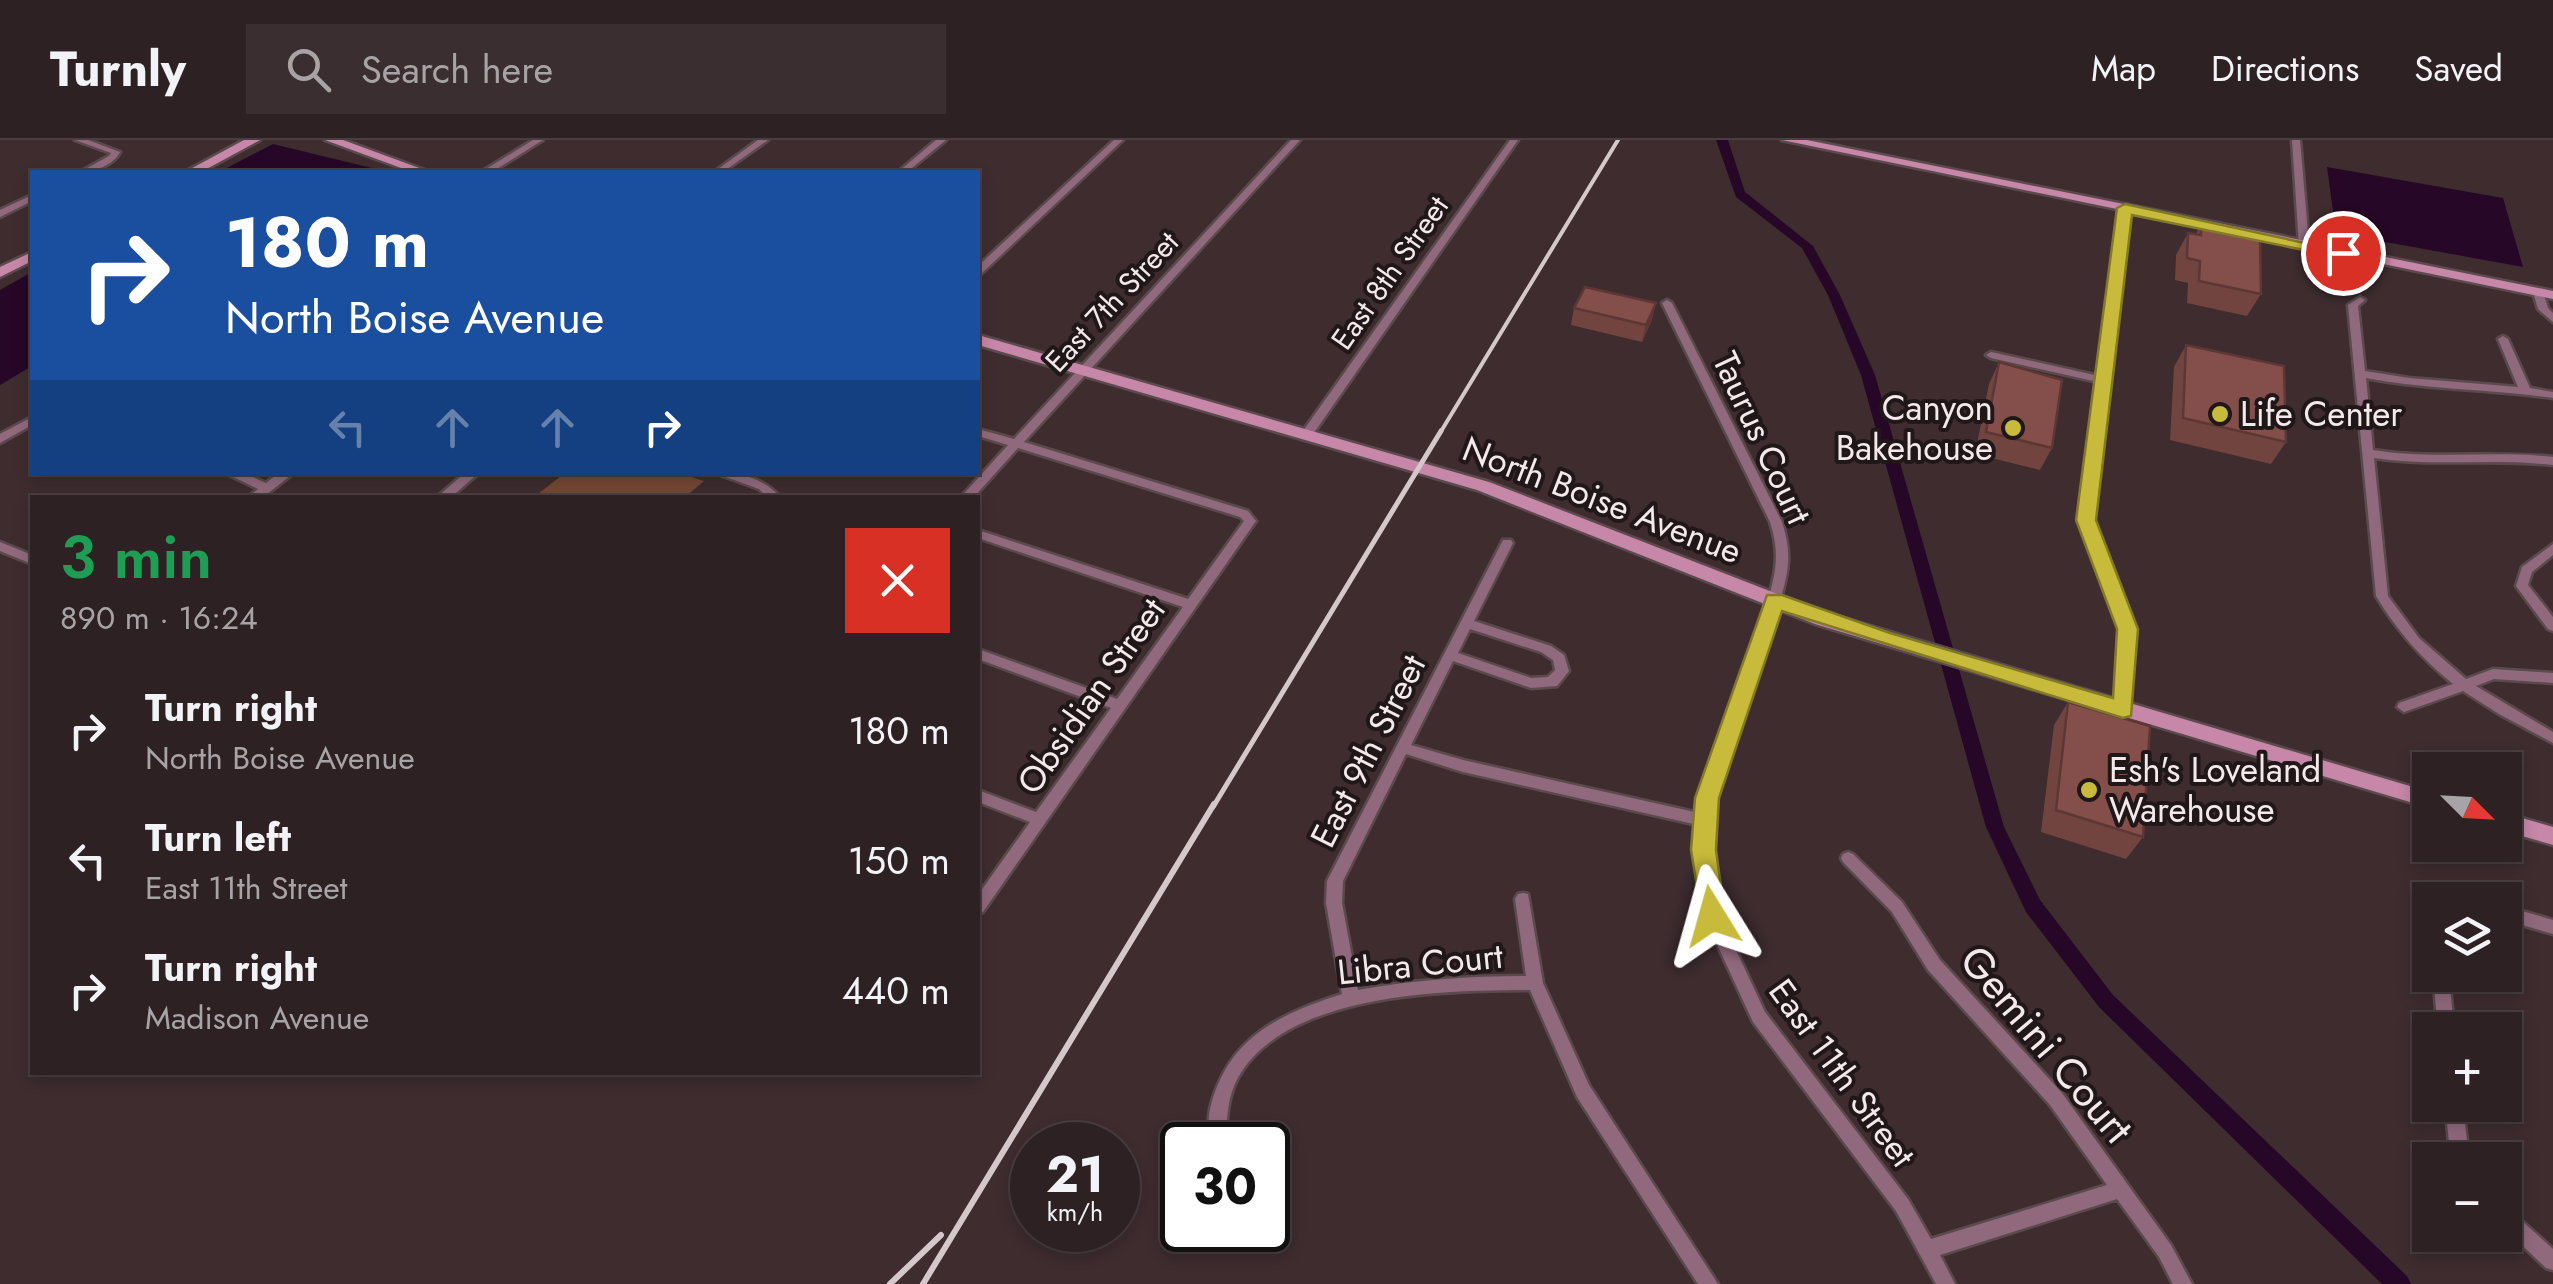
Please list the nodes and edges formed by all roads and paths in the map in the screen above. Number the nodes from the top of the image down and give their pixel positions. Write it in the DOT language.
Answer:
graph roads {
  1 [pos="78,140"];
  2 [pos="254,140"];
  3 [pos="331,140"];
  4 [pos="539,140"];
  5 [pos="764,140"];
  6 [pos="942,140"];
  7 [pos="1119,140"];
  8 [pos="1296,140"];
  9 [pos="1514,140"];
  10 [pos="1788,140"];
  11 [pos="2296,140"];
  12 [pos="88,170"];
  13 [pos="196,170"];
  14 [pos="417,170"];
  15 [pos="489,170"];
  16 [pos="721,170"];
  17 [pos="904,170"];
  18 [pos="30,199"];
  19 [pos="2125,208"];
  20 [pos="0,214"];
  21 [pos="2304,245"];
  22 [pos="30,257"];
  23 [pos="980,269"];
  24 [pos="0,273"];
  25 [pos="2546,294"];
  26 [pos="2360,300"];
  27 [pos="1667,303"];
  28 [pos="2553,319"];
  29 [pos="2503,338"];
  30 [pos="980,341"];
  31 [pos="1991,355"];
  32 [pos="1083,370"];
  33 [pos="2361,374"];
  34 [pos="2102,380"];
  35 [pos="2524,390"];
  36 [pos="2553,395"];
  37 [pos="30,421"];
  38 [pos="980,433"];
  39 [pos="1307,434"];
  40 [pos="0,439"];
  41 [pos="1015,444"];
  42 [pos="2368,452"];
  43 [pos="2553,462"];
  44 [pos="236,475"];
  45 [pos="285,475"];
  46 [pos="470,475"];
  47 [pos="728,475"];
  48 [pos="267,488"];
  49 [pos="257,495"];
  50 [pos="446,495"];
  51 [pos="773,495"];
  52 [pos="969,495"];
  53 [pos="980,535"];
  54 [pos="1507,544"];
  55 [pos="0,546"];
  56 [pos="2553,548"];
  57 [pos="30,559"];
  58 [pos="1774,601"];
  59 [pos="1192,606"];
  60 [pos="1466,623"];
  61 [pos="2553,626"];
  62 [pos="980,655"];
  63 [pos="1450,655"];
  64 [pos="2553,678"];
  65 [pos="2461,683"];
  66 [pos="1121,706"];
  67 [pos="2404,707"];
  68 [pos="2123,710"];
  69 [pos="2553,738"];
  70 [pos="1403,748"];
  71 [pos="2412,795"];
  72 [pos="980,797"];
  73 [pos="1040,820"];
  74 [pos="1703,820"];
  75 [pos="2522,827"];
  76 [pos="2553,836"];
  77 [pos="1848,858"];
  78 [pos="1523,899"];
  79 [pos="980,904"];
  80 [pos="2522,918"];
  81 [pos="2553,927"];
  82 [pos="1535,982"];
  83 [pos="1351,997"];
  84 [pos="1219,1122"];
  85 [pos="2122,1190"];
  86 [pos="2522,1232"];
  87 [pos="1928,1248"];
  88 [pos="2553,1261"];
  89 [pos="1709,1284"];
  90 [pos="1946,1284"];
  91 [pos="2183,1284"];
  1 -- 12 [label="street"];
  2 -- 13 [label="street"];
  3 -- 14 [label="street"];
  4 -- 15 [label="street"];
  5 -- 16 [label="street"];
  6 -- 17 [label="street"];
  7 -- 23 [label="street"];
  8 -- 32 [label="street, East 7th Street"];
  9 -- 39 [label="street, East 8th Street"];
  10 -- 19 [label="street"];
  11 -- 21 [label="street"];
  18 -- 20 [label="street"];
  19 -- 21 [label="street"];
  19 -- 34 [label="street"];
  21 -- 25 [label="street"];
  22 -- 24 [label="street"];
  25 -- 28 [label="street"];
  26 -- 33 [label="street"];
  27 -- 58 [label="street, Taurus Court"];
  29 -- 35 [label="street"];
  30 -- 32 [label="street, North Boise Avenue"];
  31 -- 34 [label="street"];
  32 -- 39 [label="street, North Boise Avenue"];
  32 -- 41 [label="street, East 7th Street"];
  33 -- 35 [label="street"];
  33 -- 42 [label="street"];
  34 -- 68 [label="street"];
  35 -- 36 [label="street"];
  37 -- 40 [label="street"];
  38 -- 41 [label="street"];
  39 -- 58 [label="street, North Boise Avenue"];
  41 -- 52 [label="street, East 7th Street"];
  41 -- 59 [label="street, Obsidian Street"];
  42 -- 43 [label="street"];
  42 -- 65 [label="street"];
  44 -- 48 [label="street"];
  45 -- 48 [label="street"];
  46 -- 50 [label="street"];
  47 -- 51 [label="street"];
  48 -- 49 [label="street"];
  53 -- 59 [label="street"];
  54 -- 60 [label="street, East 9th Street"];
  55 -- 57 [label="street"];
  56 -- 61 [label="street"];
  58 -- 68 [label="street, North Boise Avenue"];
  58 -- 74 [label="street, East 11th Street"];
  59 -- 66 [label="street, Obsidian Street"];
  60 -- 63 [label="street, East 9th Street"];
  60 -- 63 [label="street"];
  62 -- 66 [label="street"];
  63 -- 70 [label="street, East 9th Street"];
  64 -- 65 [label="street"];
  65 -- 67 [label="street"];
  65 -- 69 [label="street"];
  66 -- 73 [label="street, Obsidian Street"];
  68 -- 71 [label="street, North Boise Avenue"];
  70 -- 74 [label="street"];
  70 -- 83 [label="street, East 9th Street"];
  72 -- 73 [label="street"];
  73 -- 79 [label="street, Obsidian Street"];
  74 -- 87 [label="street, East 11th Street"];
  75 -- 76 [label="street"];
  77 -- 85 [label="street, Gemini Court"];
  78 -- 82 [label="street"];
  80 -- 81 [label="street"];
  82 -- 83 [label="street, Libra Court"];
  82 -- 89 [label="street"];
  83 -- 84 [label="street, Libra Court"];
  85 -- 87 [label="street"];
  85 -- 91 [label="street, Gemini Court"];
  86 -- 88 [label="street"];
  87 -- 90 [label="street, East 11th Street"];
}
